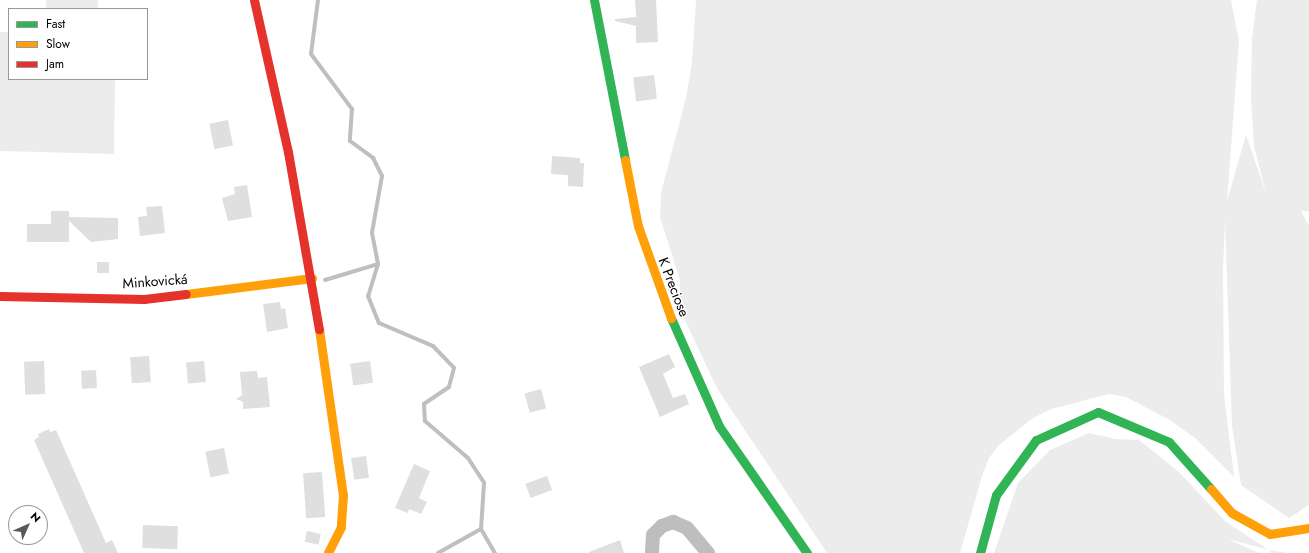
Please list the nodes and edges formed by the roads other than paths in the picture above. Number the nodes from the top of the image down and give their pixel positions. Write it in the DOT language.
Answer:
graph roads {
  1 [pos="254,0"];
  2 [pos="594,0"];
  3 [pos="312,278"];
  4 [pos="0,296"];
  5 [pos="1309,528"];
  6 [pos="328,553"];
  7 [pos="652,553"];
  8 [pos="708,553"];
  9 [pos="807,553"];
  10 [pos="980,553"];
  1 -- 3 [label="street"];
  2 -- 9 [label="street, K Preciose"];
  3 -- 4 [label="street, Minkovická"];
  3 -- 6 [label="street"];
  5 -- 10 [label="street"];
  7 -- 8 [label="street"];
}
